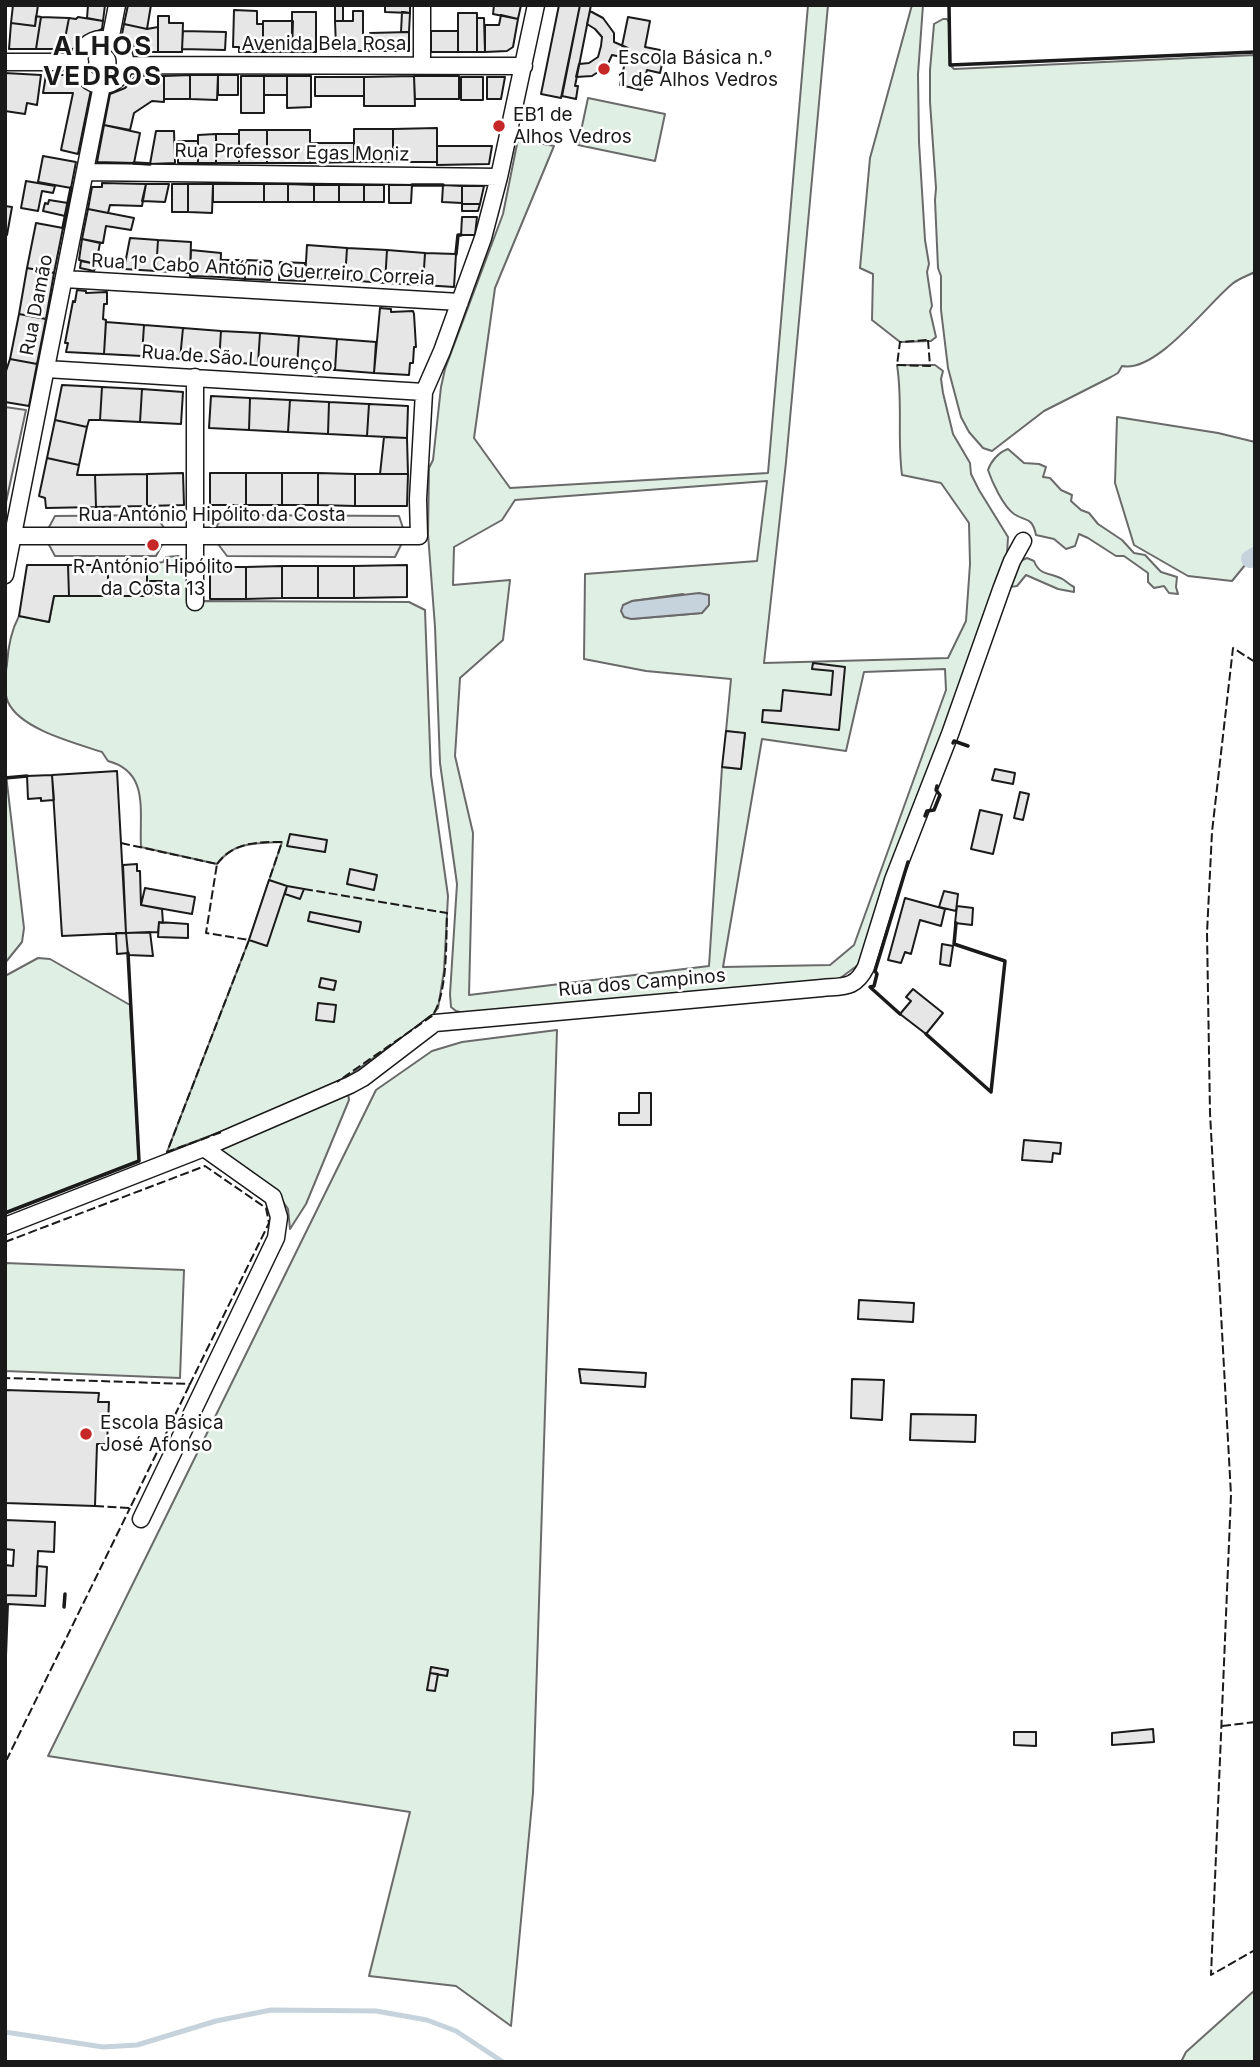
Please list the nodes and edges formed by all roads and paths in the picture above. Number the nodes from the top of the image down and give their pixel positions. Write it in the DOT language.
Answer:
graph roads {
  1 [pos="117,5"];
  2 [pos="422,5"];
  3 [pos="536,5"];
  4 [pos="110,41"];
  5 [pos="5,62"];
  6 [pos="80,62"];
  7 [pos="422,64"];
  8 [pos="125,65"];
  9 [pos="524,66"];
  10 [pos="102,85"];
  11 [pos="85,172"];
  12 [pos="499,177"];
  13 [pos="64,279"];
  14 [pos="460,302"];
  15 [pos="46,369"];
  16 [pos="195,377"];
  17 [pos="425,392"];
  18 [pos="194,535"];
  19 [pos="9,536"];
  20 [pos="1023,541"];
  21 [pos="5,575"];
  22 [pos="195,602"];
  23 [pos="204,1148"];
  24 [pos="5,1226"];
  25 [pos="141,1519"];
  1 -- 4 [label="street"];
  2 -- 7 [label="street"];
  3 -- 9 [label="street"];
  4 -- 6 [label="street"];
  4 -- 8 [label="street"];
  5 -- 6 [label="street"];
  6 -- 10 [label="street"];
  7 -- 8 [label="street, Avenida Bela Rosa"];
  7 -- 9 [label="street, Avenida Bela Rosa"];
  8 -- 10 [label="street"];
  9 -- 12 [label="street"];
  10 -- 11 [label="street, Rua Damão"];
  11 -- 12 [label="street, Rua Professor Egas Moniz"];
  11 -- 13 [label="street, Rua Damão"];
  12 -- 14 [label="street"];
  13 -- 14 [label="street, Rua 1º Cabo António Guerreiro Correia"];
  13 -- 15 [label="street, Rua Damão"];
  14 -- 17 [label="street"];
  15 -- 16 [label="street, Rua de São Lourenço"];
  15 -- 19 [label="street, Rua Damão"];
  16 -- 17 [label="street, Rua de São Lourenço"];
  16 -- 18 [label="street"];
  17 -- 18 [label="street, Rua António Hipólito da Costa"];
  18 -- 19 [label="street, Rua António Hipólito da Costa"];
  18 -- 22 [label="street"];
  19 -- 21 [label="street, Rua Damão"];
  20 -- 23 [label="street, Rua dos Campinos"];
  23 -- 24 [label="street, Rua dos Campinos"];
  23 -- 25 [label="street"];
}
